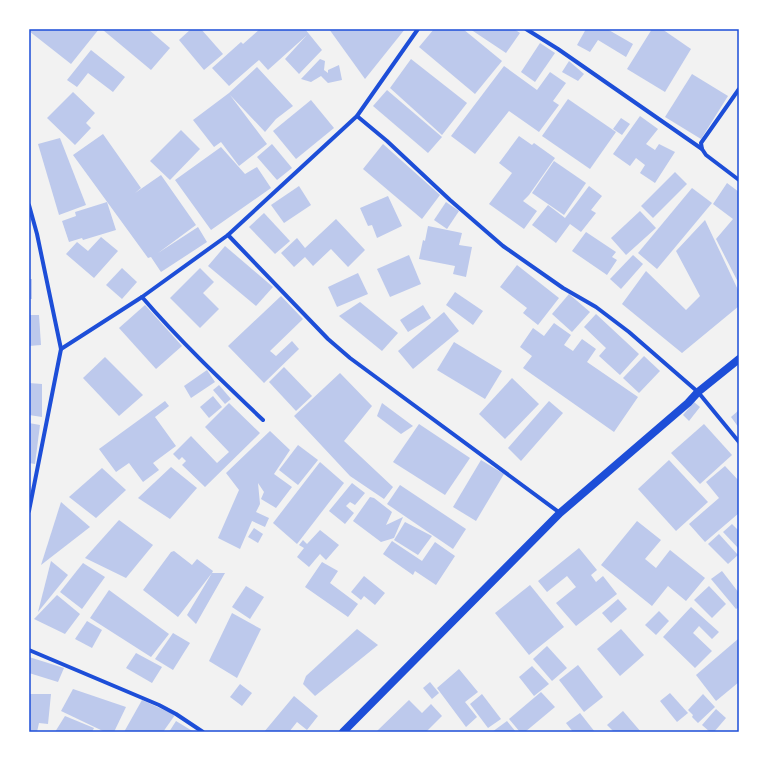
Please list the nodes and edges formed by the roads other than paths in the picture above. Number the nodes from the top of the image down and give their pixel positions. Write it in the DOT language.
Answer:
graph roads {
  1 [pos="418,29"];
  2 [pos="526,29"];
  3 [pos="739,89"];
  4 [pos="357,116"];
  5 [pos="702,149"];
  6 [pos="739,180"];
  7 [pos="29,205"];
  8 [pos="228,235"];
  9 [pos="142,297"];
  10 [pos="61,350"];
  11 [pos="739,359"];
  12 [pos="698,392"];
  13 [pos="262,420"];
  14 [pos="739,442"];
  15 [pos="29,511"];
  16 [pos="560,513"];
  17 [pos="29,650"];
  18 [pos="203,732"];
  19 [pos="343,732"];
  1 -- 4 [label="street"];
  2 -- 5 [label="street"];
  3 -- 5 [label="street"];
  4 -- 8 [label="street"];
  4 -- 12 [label="street"];
  5 -- 6 [label="street"];
  7 -- 10 [label="street"];
  8 -- 9 [label="street"];
  8 -- 16 [label="street"];
  9 -- 10 [label="street"];
  9 -- 13 [label="street"];
  10 -- 15 [label="street"];
  11 -- 12 [label="main road"];
  12 -- 14 [label="street"];
  12 -- 16 [label="main road"];
  16 -- 19 [label="main road"];
  17 -- 18 [label="street"];
}
